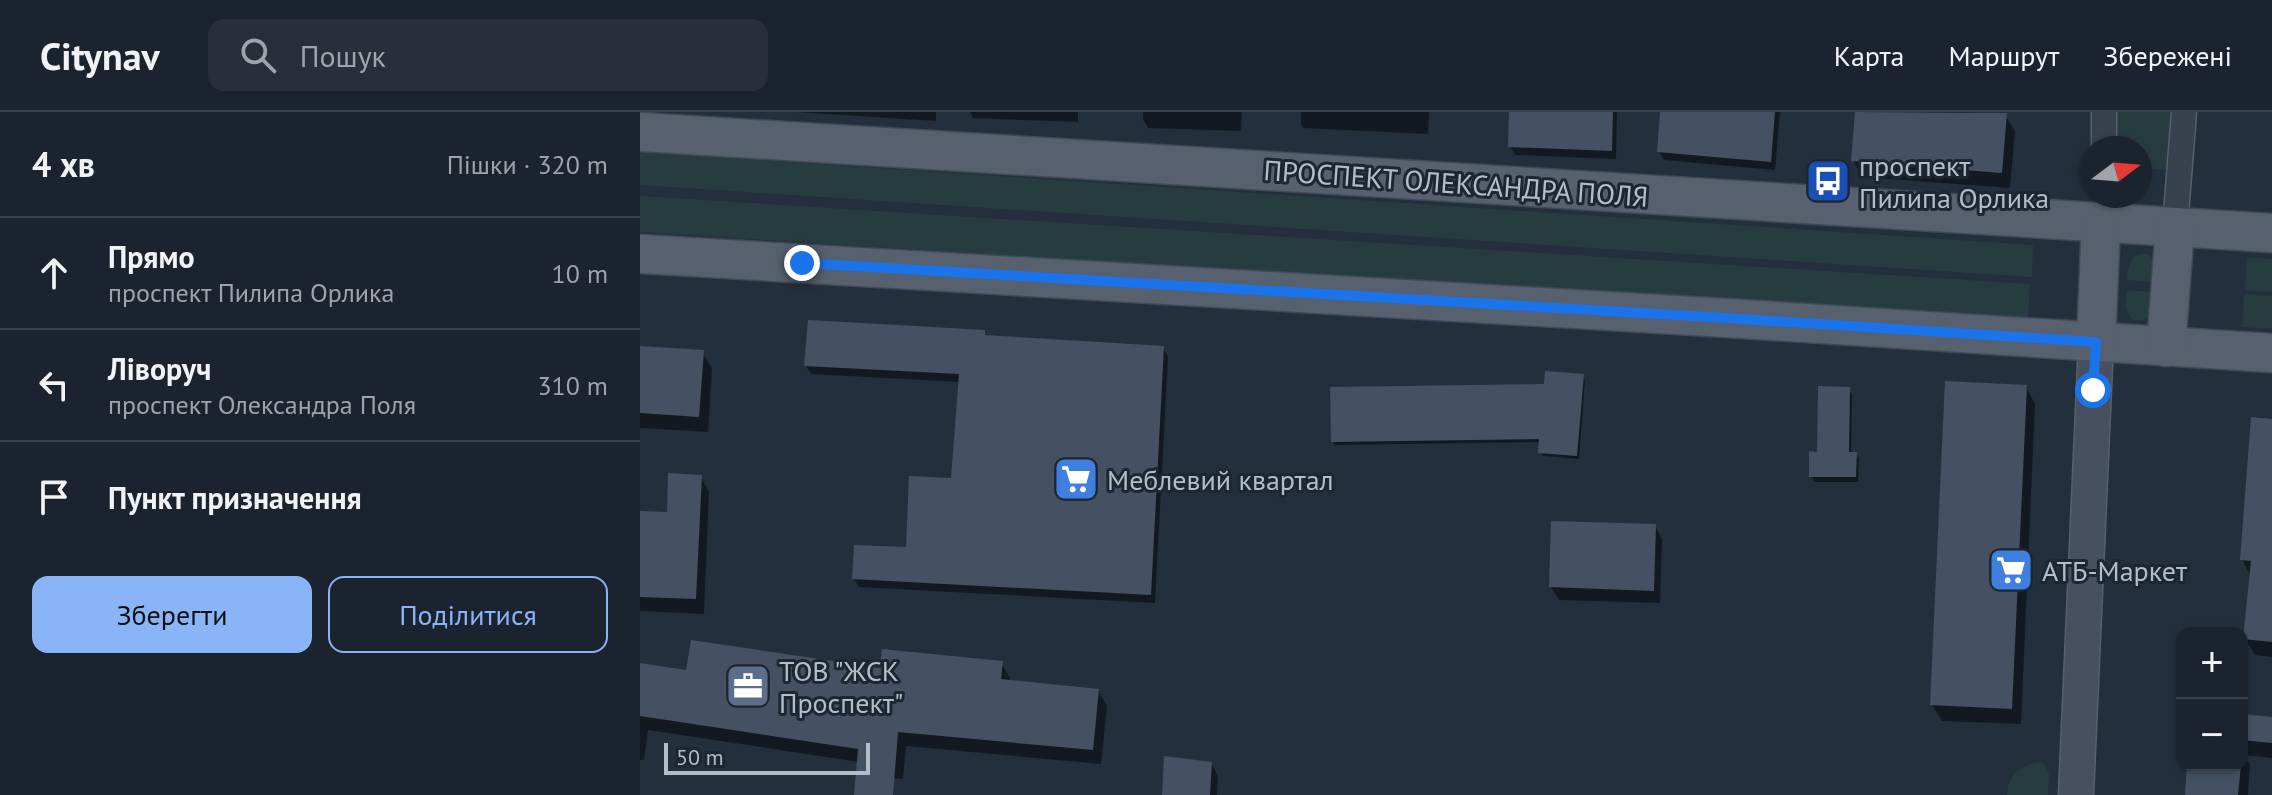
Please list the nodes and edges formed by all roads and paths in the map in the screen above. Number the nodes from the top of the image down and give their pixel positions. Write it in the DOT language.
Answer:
graph roads {
  1 [pos="2104,112"];
  2 [pos="2184,112"];
  3 [pos="644,125"];
  4 [pos="2104,136"];
  5 [pos="2102,209"];
  6 [pos="2175,227"];
  7 [pos="2272,233"];
  8 [pos="640,254"];
  9 [pos="2096,342"];
  10 [pos="2166,347"];
  11 [pos="2272,353"];
  12 [pos="2076,795"];
  1 -- 4 [label="street"];
  2 -- 6 [label="street"];
  3 -- 5 [label="main road, ПРОСПЕКТ ОЛЕКСАНДРА ПОЛЯ"];
  5 -- 6 [label="main road, ПРОСПЕКТ ОЛЕКСАНДРА ПОЛЯ"];
  5 -- 9 [label="main road"];
  6 -- 7 [label="main road, ПРОСПЕКТ ОЛЕКСАНДРА ПОЛЯ"];
  6 -- 10 [label="main road"];
  8 -- 9 [label="main road"];
  9 -- 10 [label="main road"];
  9 -- 12 [label="main road"];
  10 -- 11 [label="main road"];
}
